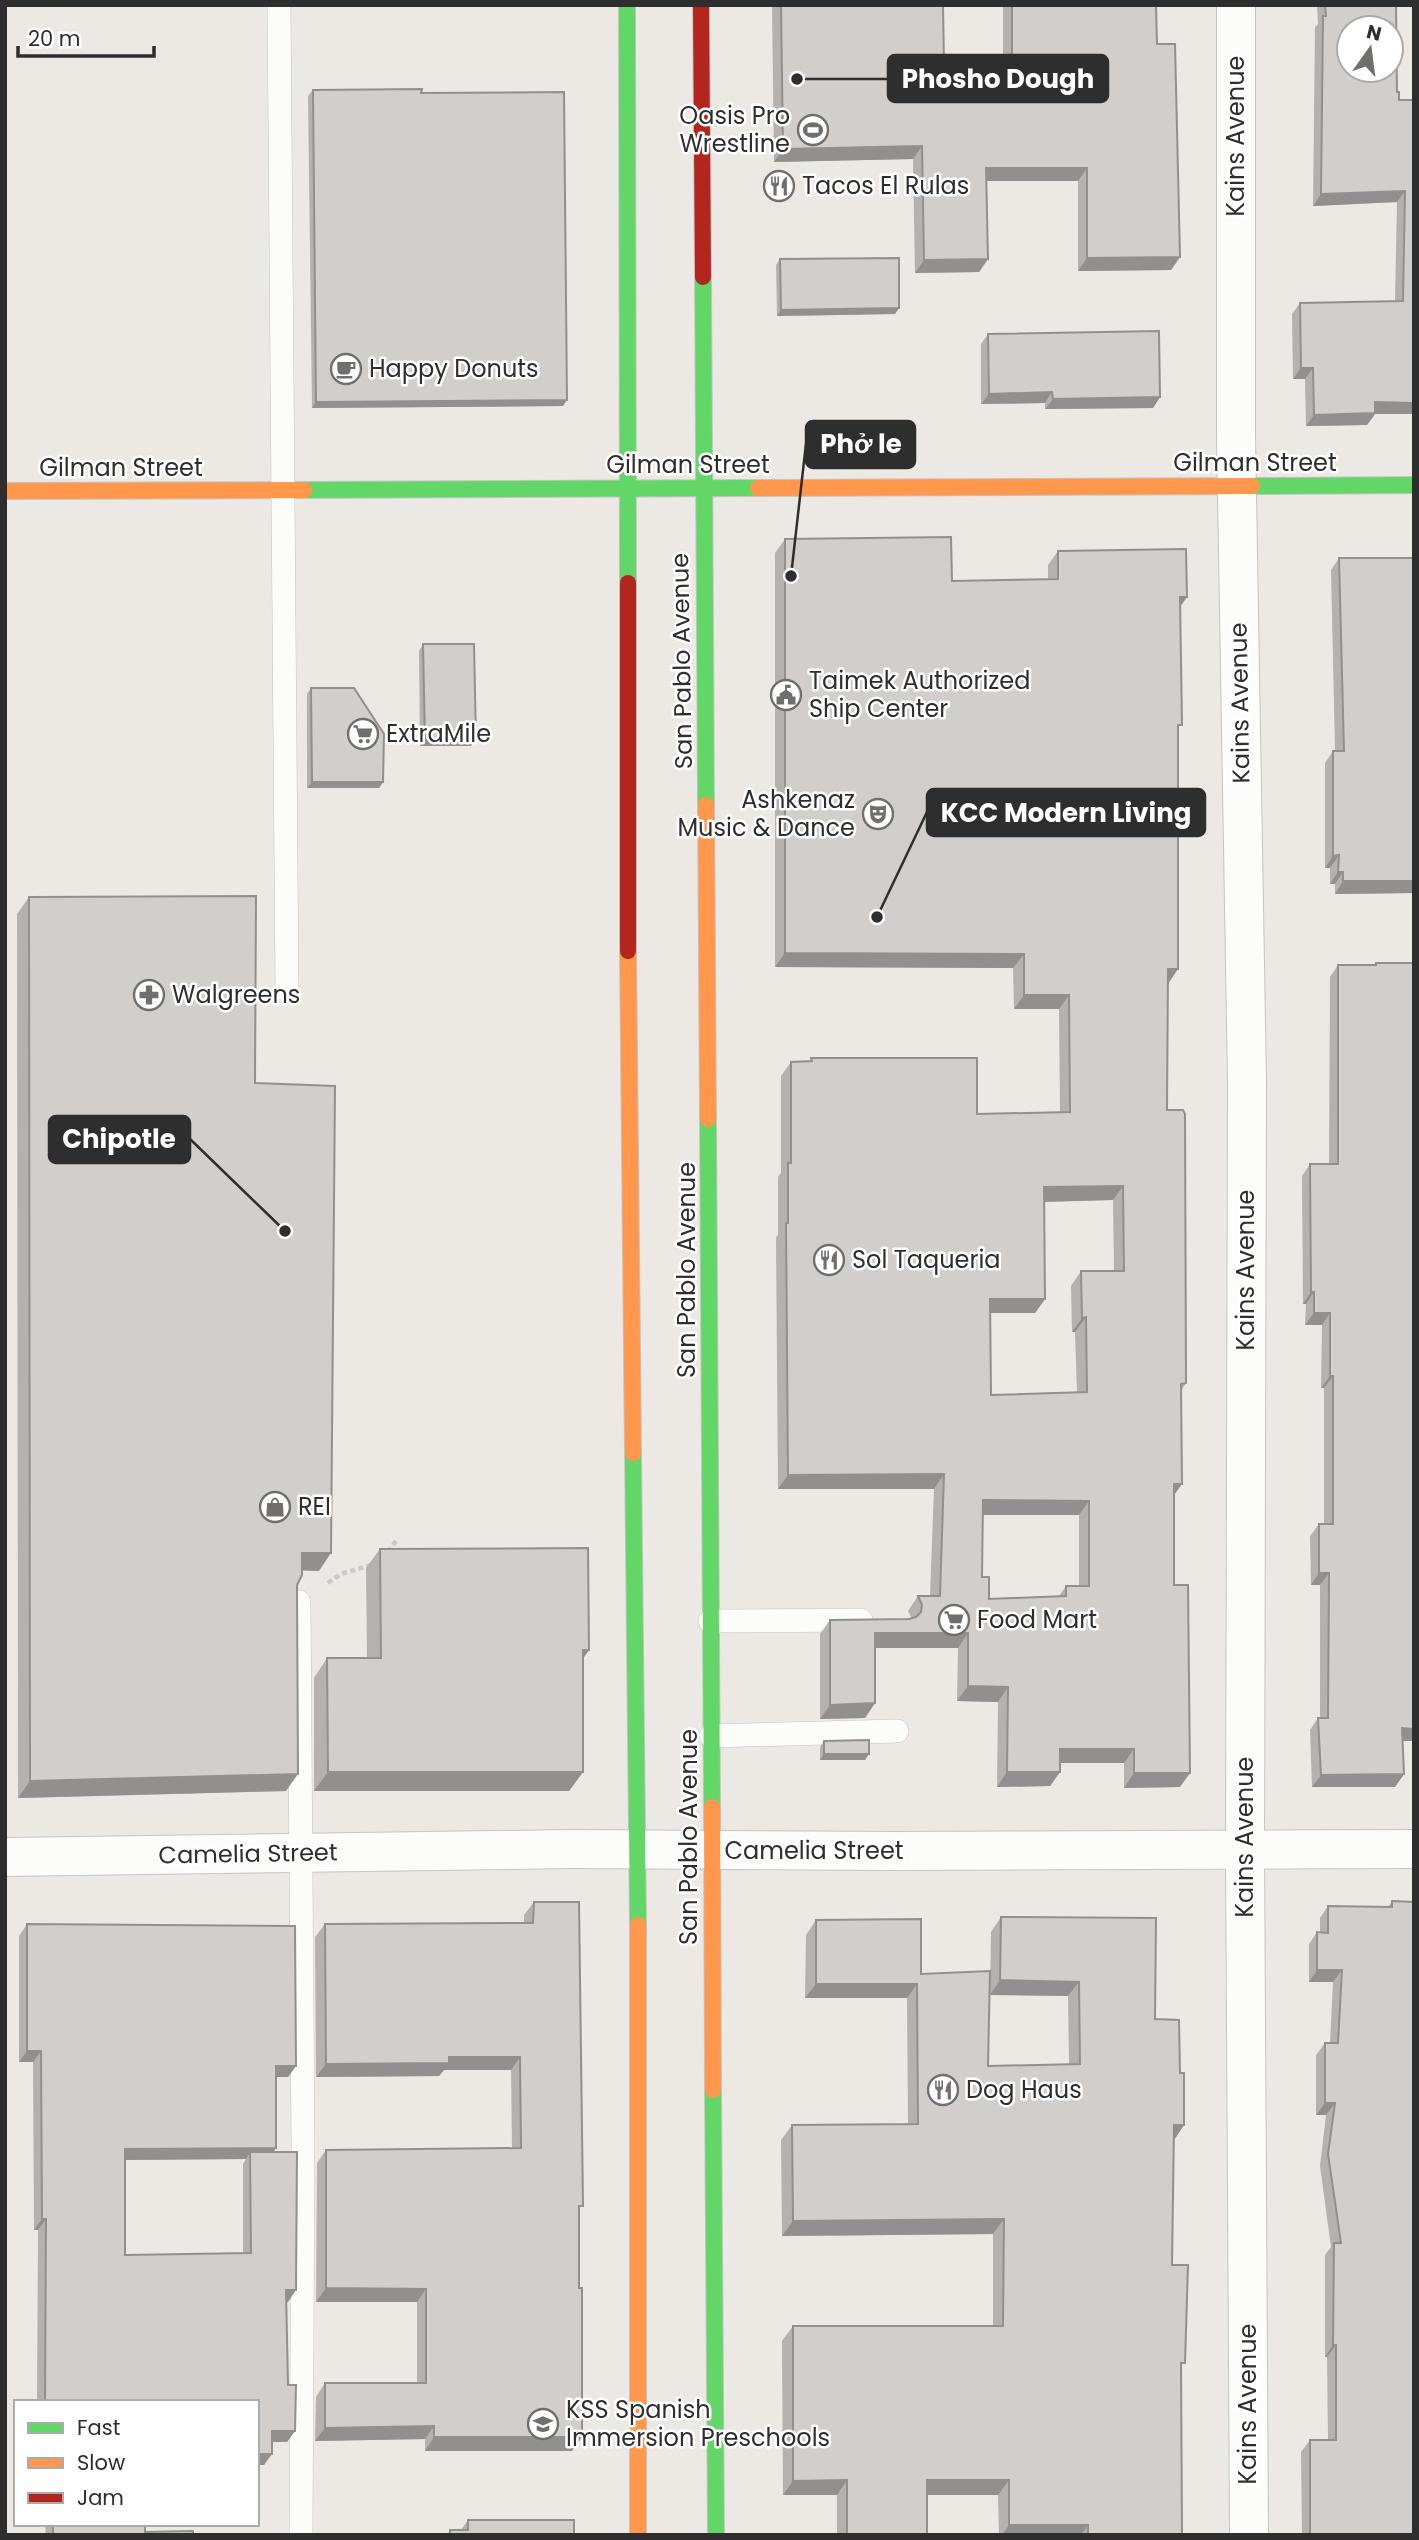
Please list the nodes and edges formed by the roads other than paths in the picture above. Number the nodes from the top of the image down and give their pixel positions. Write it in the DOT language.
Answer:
graph roads {
  1 [pos="279,5"];
  2 [pos="627,5"];
  3 [pos="701,5"];
  4 [pos="1236,5"];
  5 [pos="1414,485"];
  6 [pos="1237,486"];
  7 [pos="704,487"];
  8 [pos="628,488"];
  9 [pos="284,490"];
  10 [pos="5,491"];
  11 [pos="287,990"];
  12 [pos="299,1602"];
  13 [pos="884,1620"];
  14 [pos="710,1621"];
  15 [pos="897,1731"];
  16 [pos="711,1736"];
  17 [pos="1414,1849"];
  18 [pos="638,1850"];
  19 [pos="711,1850"];
  20 [pos="1245,1851"];
  21 [pos="301,1853"];
  22 [pos="5,1857"];
  23 [pos="301,2535"];
  24 [pos="638,2535"];
  25 [pos="716,2535"];
  26 [pos="1249,2535"];
  1 -- 9 [label="lane"];
  2 -- 8 [label="main road"];
  3 -- 7 [label="main road, San Pablo Avenue"];
  4 -- 6 [label="street, Kains Avenue"];
  5 -- 6 [label="main road, Gilman Street"];
  6 -- 7 [label="main road, Gilman Street"];
  6 -- 20 [label="street, Kains Avenue"];
  7 -- 8 [label="main road, Gilman Street"];
  7 -- 14 [label="main road, San Pablo Avenue"];
  8 -- 9 [label="main road, Gilman Street"];
  8 -- 18 [label="main road"];
  9 -- 10 [label="main road, Gilman Street"];
  9 -- 11 [label="lane"];
  12 -- 21 [label="lane"];
  13 -- 14 [label="lane"];
  14 -- 16 [label="main road, San Pablo Avenue"];
  15 -- 16 [label="lane"];
  16 -- 19 [label="main road, San Pablo Avenue"];
  17 -- 20 [label="street, Camelia Street"];
  18 -- 19 [label="street, Camelia Street"];
  18 -- 21 [label="street, Camelia Street"];
  18 -- 24 [label="main road"];
  19 -- 20 [label="street, Camelia Street"];
  19 -- 25 [label="main road, San Pablo Avenue"];
  20 -- 26 [label="street, Kains Avenue"];
  21 -- 22 [label="street, Camelia Street"];
  21 -- 23 [label="lane"];
}
